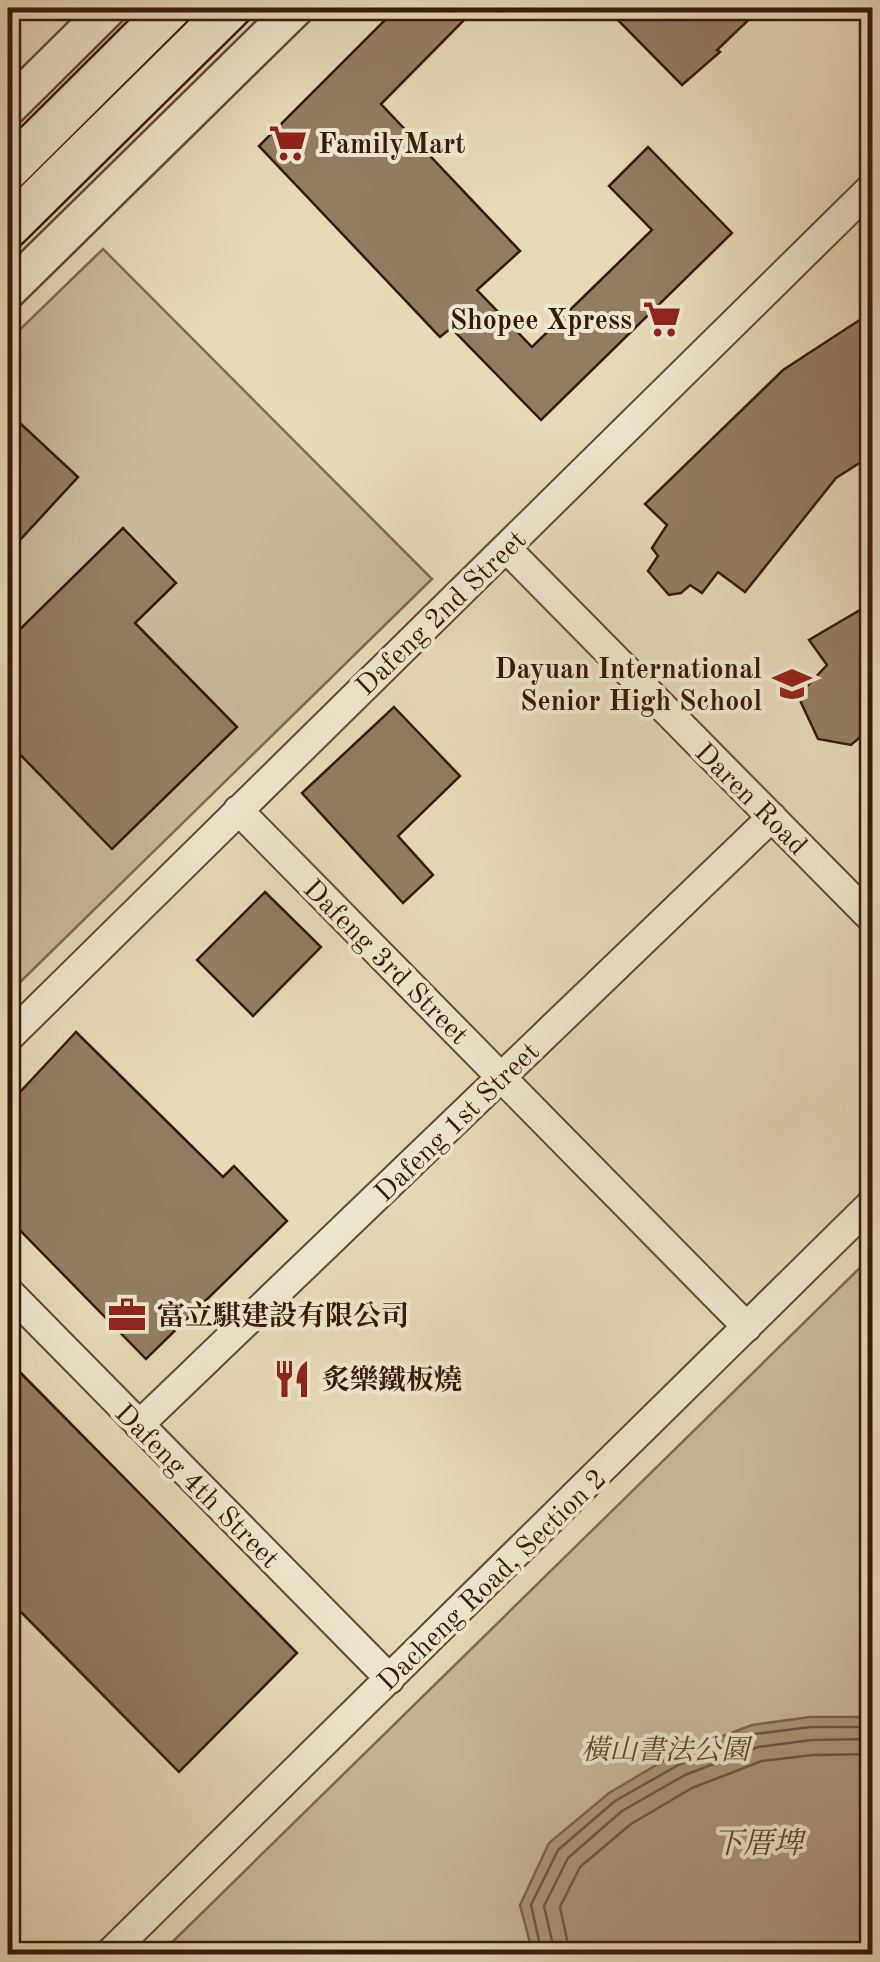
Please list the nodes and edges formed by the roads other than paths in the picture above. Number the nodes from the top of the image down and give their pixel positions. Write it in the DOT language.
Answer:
graph roads {
  1 [pos="110,8"];
  2 [pos="171,8"];
  3 [pos="231,8"];
  4 [pos="296,8"];
  5 [pos="8,108"];
  6 [pos="8,170"];
  7 [pos="872,187"];
  8 [pos="8,228"];
  9 [pos="8,291"];
  10 [pos="506,548"];
  11 [pos="238,810"];
  12 [pos="772,818"];
  13 [pos="872,919"];
  14 [pos="8,1038"];
  15 [pos="502,1078"];
  16 [pos="872,1203"];
  17 [pos="8,1291"];
  18 [pos="747,1326"];
  19 [pos="140,1425"];
  20 [pos="390,1679"];
  21 [pos="109,1954"];
  1 -- 5 [label="street"];
  2 -- 6 [label="main road"];
  3 -- 8 [label="main road"];
  4 -- 9 [label="street"];
  7 -- 10 [label="street, Dafeng 2nd Street"];
  10 -- 11 [label="street, Dafeng 2nd Street"];
  10 -- 12 [label="street, Daren Road"];
  11 -- 14 [label="street, Dafeng 2nd Street"];
  11 -- 15 [label="street, Dafeng 3rd Street"];
  12 -- 13 [label="street, Daren Road"];
  12 -- 15 [label="street, Dafeng 1st Street"];
  15 -- 18 [label="street, Dafeng 3rd Street"];
  15 -- 19 [label="street, Dafeng 1st Street"];
  16 -- 18 [label="street, Dacheng Road, Section 2"];
  17 -- 19 [label="street, Dafeng 4th Street"];
  18 -- 20 [label="street, Dacheng Road, Section 2"];
  19 -- 20 [label="street, Dafeng 4th Street"];
  20 -- 21 [label="street, Dacheng Road, Section 2"];
}
